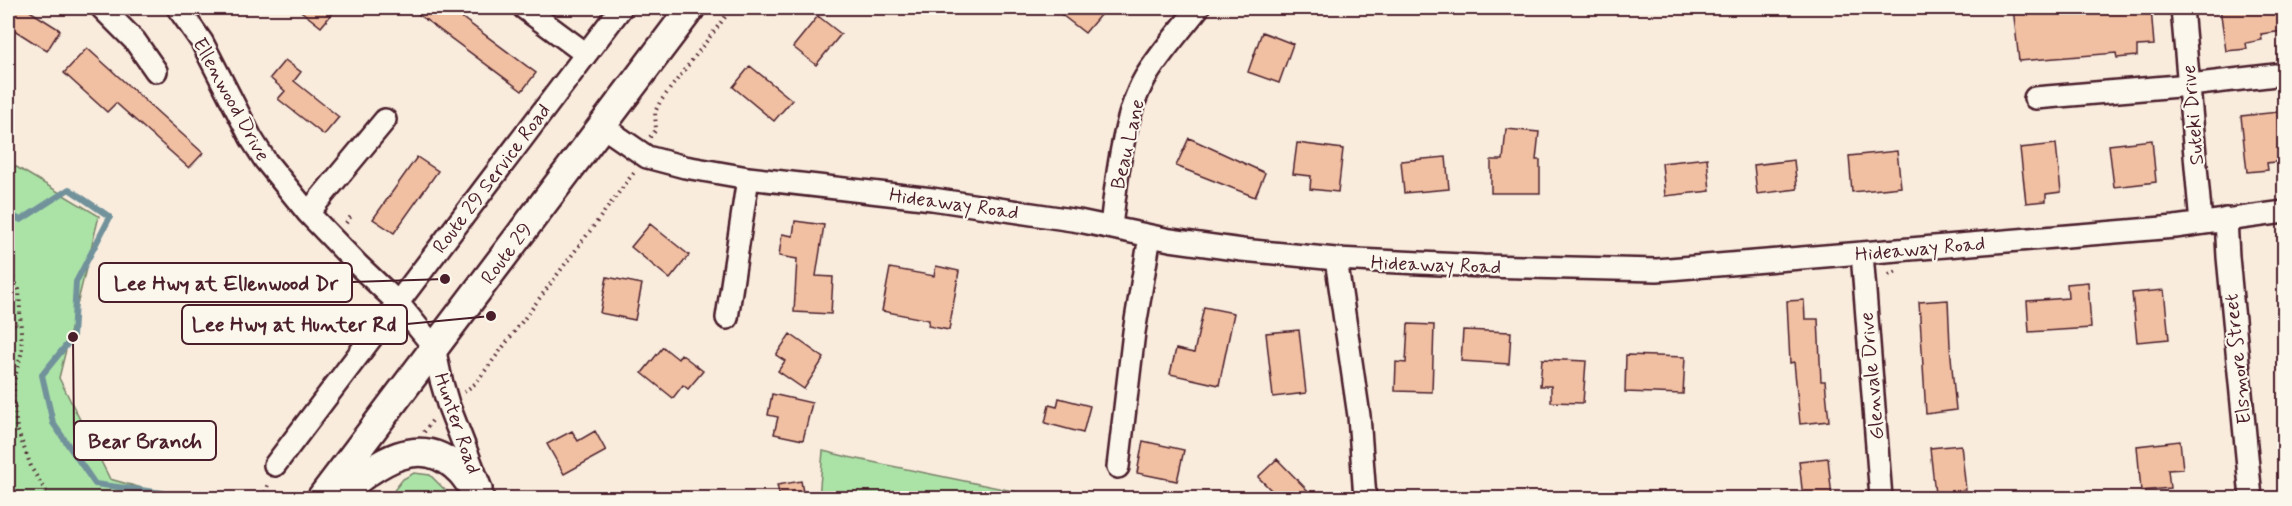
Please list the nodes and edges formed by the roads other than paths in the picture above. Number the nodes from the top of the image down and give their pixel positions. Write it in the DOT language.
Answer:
graph roads {
  1 [pos="102,8"];
  2 [pos="178,8"];
  3 [pos="524,8"];
  4 [pos="621,8"];
  5 [pos="691,8"];
  6 [pos="1198,8"];
  7 [pos="2182,8"];
  8 [pos="586,54"];
  9 [pos="156,71"];
  10 [pos="2284,74"];
  11 [pos="2190,85"];
  12 [pos="2035,98"];
  13 [pos="385,120"];
  14 [pos="602,126"];
  15 [pos="748,178"];
  16 [pos="2284,212"];
  17 [pos="308,213"];
  18 [pos="2226,219"];
  19 [pos="2201,223"];
  20 [pos="1112,227"];
  21 [pos="1150,236"];
  22 [pos="1862,252"];
  23 [pos="1336,259"];
  24 [pos="398,303"];
  25 [pos="726,318"];
  26 [pos="434,347"];
  27 [pos="276,465"];
  28 [pos="1118,467"];
  29 [pos="321,498"];
  30 [pos="335,498"];
  31 [pos="480,498"];
  32 [pos="485,498"];
  33 [pos="1365,498"];
  34 [pos="1881,498"];
  35 [pos="2251,498"];
  1 -- 9 [label="street"];
  2 -- 17 [label="street, Ellenwood Drive"];
  3 -- 8 [label="street"];
  4 -- 8 [label="street, Route 29 Service Road"];
  5 -- 14 [label="main road, Route 29"];
  6 -- 20 [label="street, Beau Lane"];
  7 -- 11 [label="street, Suteki Drive"];
  8 -- 24 [label="street, Route 29 Service Road"];
  10 -- 11 [label="street"];
  11 -- 12 [label="street"];
  11 -- 19 [label="street, Suteki Drive"];
  13 -- 17 [label="street"];
  14 -- 15 [label="street, Hideaway Road"];
  14 -- 26 [label="main road, Route 29"];
  15 -- 20 [label="street, Hideaway Road"];
  15 -- 25 [label="street"];
  16 -- 18 [label="street, Hideaway Road"];
  17 -- 24 [label="street, Ellenwood Drive"];
  18 -- 19 [label="street, Hideaway Road"];
  18 -- 35 [label="street, Elsmore Street"];
  19 -- 22 [label="street, Hideaway Road"];
  20 -- 21 [label="street, Hideaway Road"];
  21 -- 23 [label="street, Hideaway Road"];
  21 -- 28 [label="street"];
  22 -- 23 [label="street, Hideaway Road"];
  22 -- 34 [label="street, Glenvale Drive"];
  23 -- 33 [label="street"];
  24 -- 26 [label="street, Ellenwood Drive"];
  24 -- 27 [label="street, Route 29 Service Road"];
  26 -- 29 [label="main road, Route 29"];
  26 -- 32 [label="street, Hunter Road"];
  30 -- 31 [label="main road"];
}
